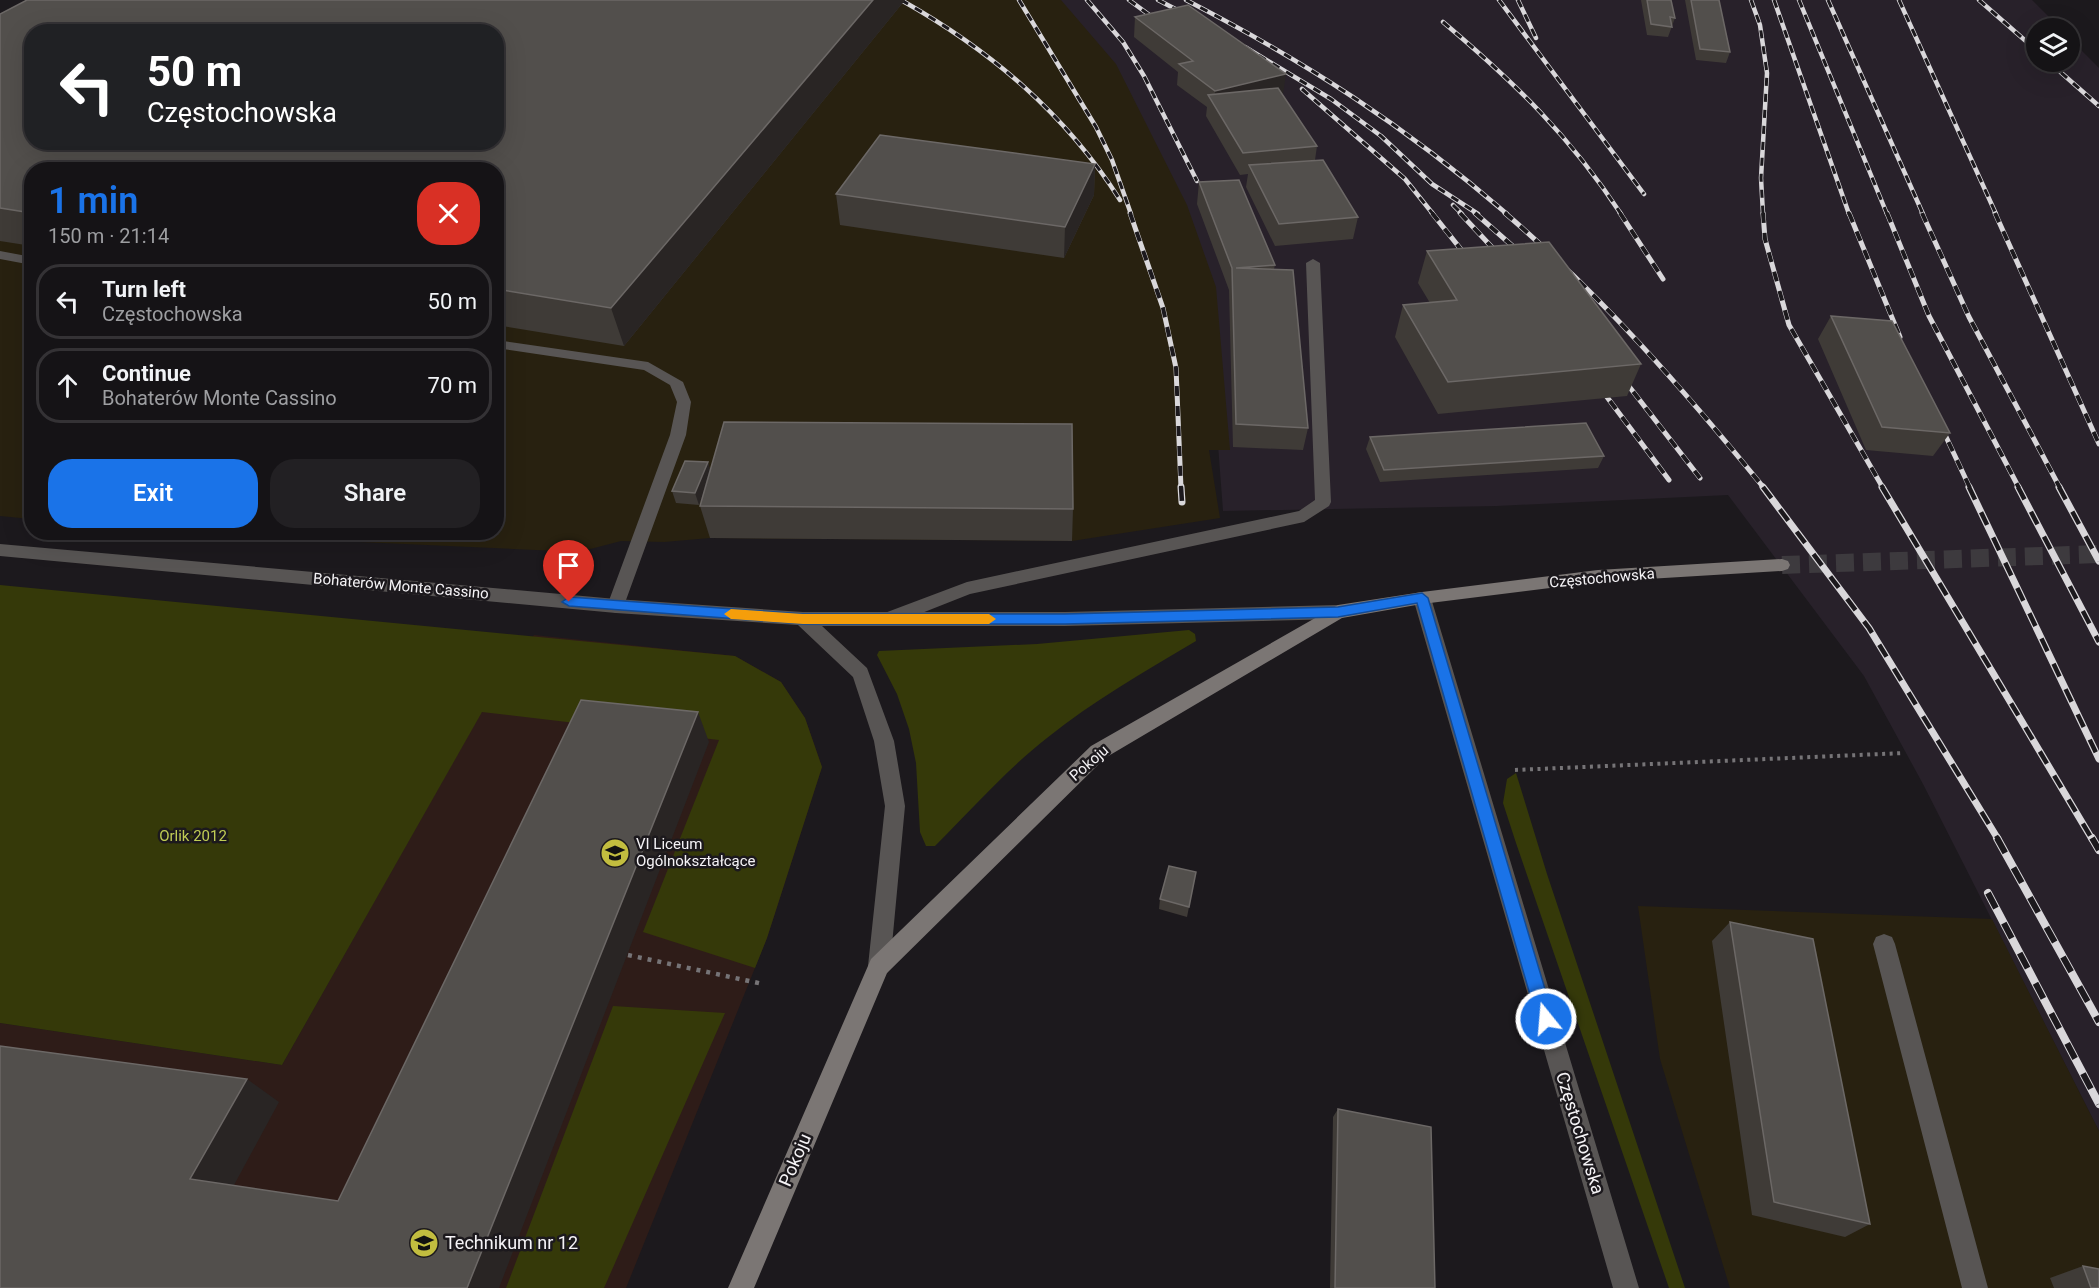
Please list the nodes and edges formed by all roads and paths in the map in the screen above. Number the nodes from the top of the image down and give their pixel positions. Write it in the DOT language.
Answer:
graph roads {
  1 [pos="0,255"];
  2 [pos="24,260"];
  3 [pos="1313,263"];
  4 [pos="504,345"];
  5 [pos="0,550"];
  6 [pos="1782,565"];
  7 [pos="1422,598"];
  8 [pos="616,606"];
  9 [pos="1338,612"];
  10 [pos="803,619"];
  11 [pos="888,619"];
  12 [pos="1904,753"];
  13 [pos="1522,769"];
  14 [pos="1884,944"];
  15 [pos="628,955"];
  16 [pos="879,966"];
  17 [pos="763,984"];
  18 [pos="741,1288"];
  19 [pos="1626,1288"];
  20 [pos="1975,1288"];
  1 -- 2 [label="street"];
  3 -- 11 [label="street"];
  4 -- 8 [label="street"];
  5 -- 8 [label="street, Bohaterów Monte Cassino"];
  6 -- 7 [label="street, Częstochowska"];
  7 -- 9 [label="street, Częstochowska"];
  7 -- 19 [label="street, Częstochowska"];
  8 -- 10 [label="street, Bohaterów Monte Cassino"];
  9 -- 11 [label="street, Częstochowska"];
  9 -- 16 [label="street, Pokoju"];
  10 -- 11 [label="street, Częstochowska"];
  10 -- 16 [label="street, Pokoju"];
  12 -- 13 [label="path"];
  14 -- 20 [label="street"];
  15 -- 17 [label="path"];
  16 -- 18 [label="street, Pokoju"];
}
